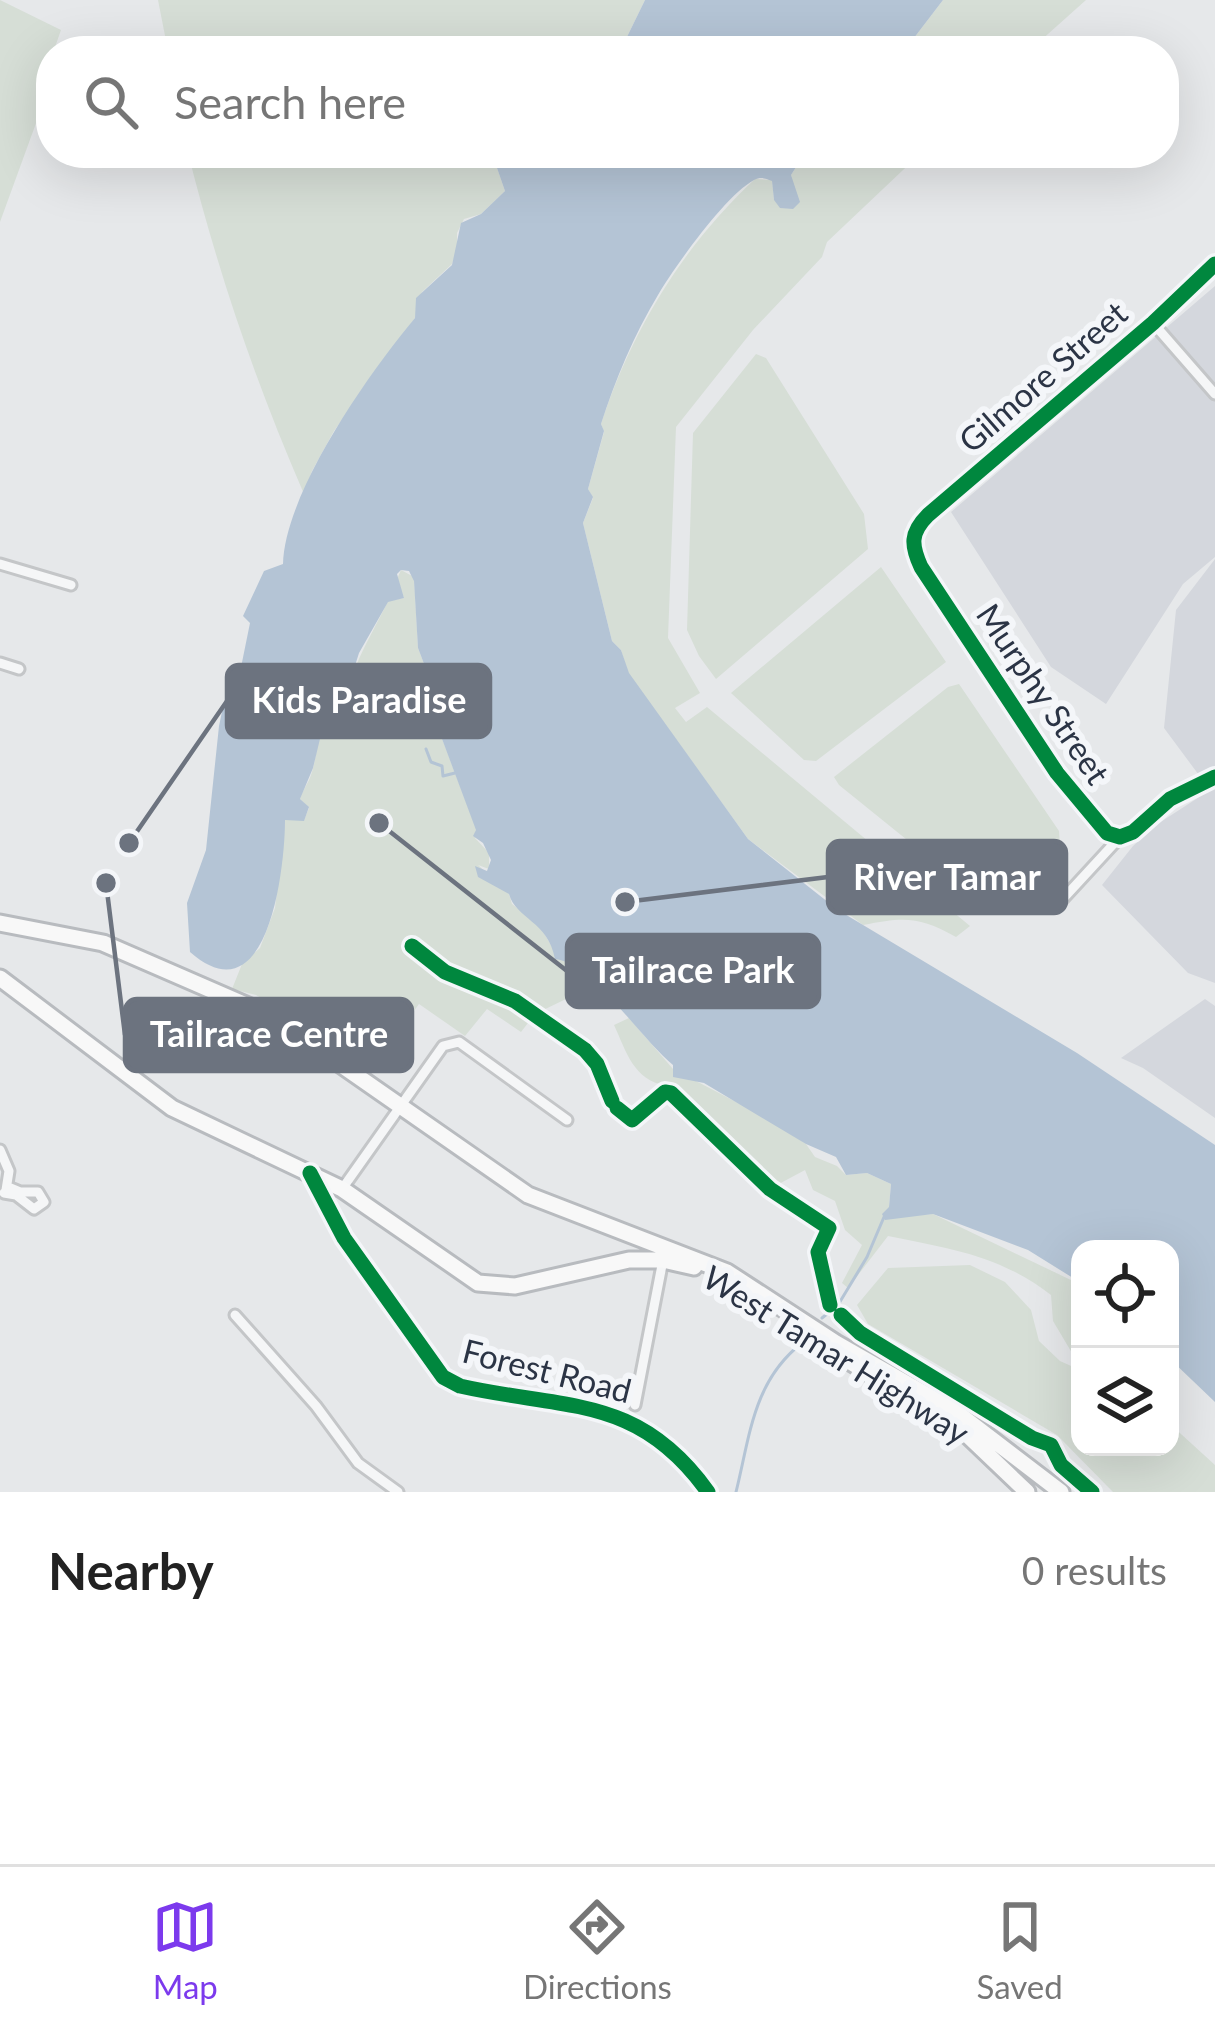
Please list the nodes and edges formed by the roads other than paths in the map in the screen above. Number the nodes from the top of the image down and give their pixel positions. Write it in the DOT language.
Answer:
graph roads {
  1 [pos="1215,264"];
  2 [pos="1153,323"];
  3 [pos="1215,394"];
  4 [pos="913,537"];
  5 [pos="0,564"];
  6 [pos="71,585"];
  7 [pos="0,663"];
  8 [pos="19,669"];
  9 [pos="1215,777"];
  10 [pos="1120,837"];
  11 [pos="1061,901"];
  12 [pos="0,923"];
  13 [pos="0,978"];
  14 [pos="401,1105"];
  15 [pos="567,1120"];
  16 [pos="0,1150"];
  17 [pos="310,1173"];
  18 [pos="337,1186"];
  19 [pos="4,1192"];
  20 [pos="321,1198"];
  21 [pos="666,1255"];
  22 [pos="235,1315"];
  23 [pos="635,1405"];
  24 [pos="398,1492"];
  25 [pos="708,1492"];
  26 [pos="1028,1492"];
  27 [pos="1061,1492"];
  1 -- 2 [label="street, Gilmore Street"];
  2 -- 3 [label="street"];
  2 -- 4 [label="street, Gilmore Street"];
  4 -- 10 [label="street, Murphy Street"];
  5 -- 6 [label="street"];
  7 -- 8 [label="street"];
  9 -- 10 [label="street"];
  10 -- 11 [label="street"];
  12 -- 14 [label="highway"];
  13 -- 17 [label="highway, West Tamar Highway"];
  14 -- 15 [label="street"];
  14 -- 18 [label="street"];
  14 -- 21 [label="highway"];
  16 -- 19 [label="street"];
  17 -- 18 [label="highway, West Tamar Highway"];
  17 -- 20 [label="street, Forest Road"];
  18 -- 20 [label="street"];
  18 -- 21 [label="highway, West Tamar Highway"];
  20 -- 25 [label="street, Forest Road"];
  21 -- 23 [label="street"];
  21 -- 26 [label="highway, West Tamar Highway"];
  21 -- 27 [label="highway, West Tamar Highway"];
  22 -- 24 [label="street"];
}
